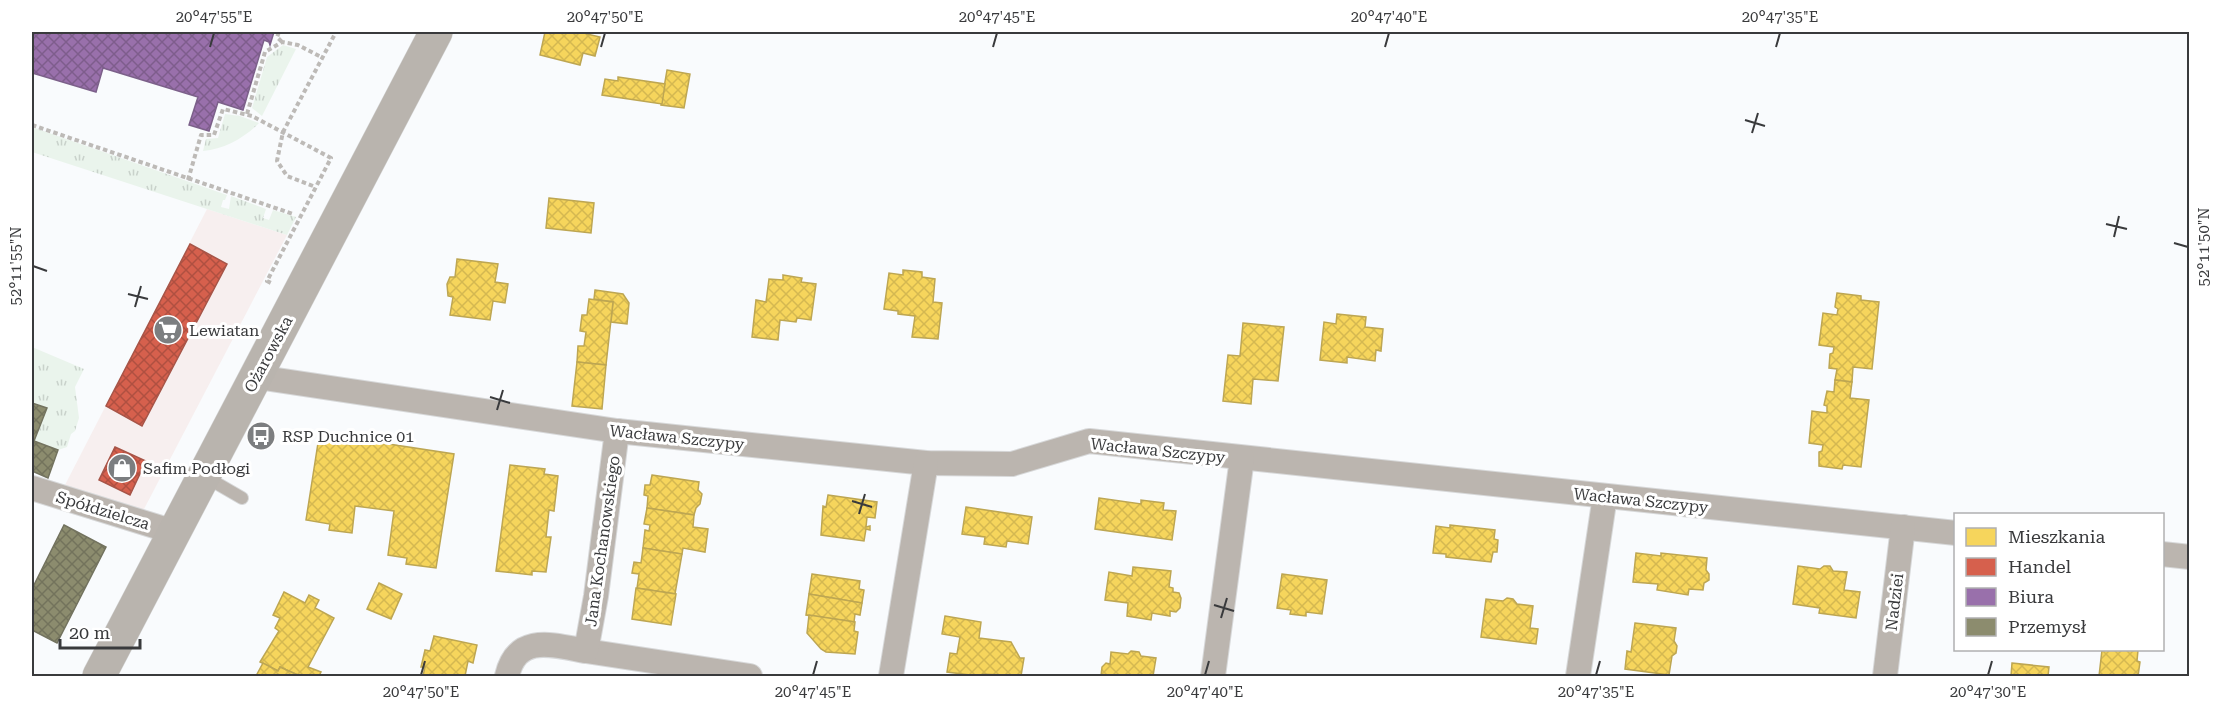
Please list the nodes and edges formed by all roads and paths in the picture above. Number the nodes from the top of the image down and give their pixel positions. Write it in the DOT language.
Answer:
graph roads {
  1 [pos="279,32"];
  2 [pos="336,32"];
  3 [pos="436,32"];
  4 [pos="282,42"];
  5 [pos="323,58"];
  6 [pos="247,114"];
  7 [pos="32,125"];
  8 [pos="283,132"];
  9 [pos="188,180"];
  10 [pos="313,186"];
  11 [pos="293,214"];
  12 [pos="267,293"];
  13 [pos="257,377"];
  14 [pos="617,431"];
  15 [pos="1242,458"];
  16 [pos="926,463"];
  17 [pos="203,475"];
  18 [pos="32,489"];
  19 [pos="1605,496"];
  20 [pos="242,498"];
  21 [pos="1903,527"];
  22 [pos="174,532"];
  23 [pos="1954,533"];
  24 [pos="2164,554"];
  25 [pos="2190,557"];
  26 [pos="586,651"];
  27 [pos="99,676"];
  28 [pos="507,676"];
  29 [pos="750,676"];
  30 [pos="891,676"];
  31 [pos="1213,676"];
  32 [pos="1578,676"];
  33 [pos="1885,676"];
  1 -- 4 [label="path"];
  2 -- 5 [label="path"];
  3 -- 13 [label="main road, Ożarowska"];
  4 -- 5 [label="path"];
  4 -- 6 [label="path"];
  5 -- 8 [label="path"];
  6 -- 8 [label="path"];
  6 -- 9 [label="path"];
  7 -- 9 [label="path"];
  8 -- 10 [label="path"];
  8 -- 12 [label="path"];
  9 -- 11 [label="path"];
  13 -- 14 [label="street, Wacława Szczypy"];
  13 -- 17 [label="main road, Ożarowska"];
  14 -- 16 [label="street, Wacława Szczypy"];
  14 -- 26 [label="street, Jana Kochanowskiego"];
  15 -- 16 [label="street, Wacława Szczypy"];
  15 -- 19 [label="street, Wacława Szczypy"];
  15 -- 31 [label="street"];
  16 -- 30 [label="street"];
  17 -- 20 [label="lane"];
  17 -- 22 [label="main road, Ożarowska"];
  18 -- 22 [label="street, Spółdzielcza"];
  19 -- 21 [label="street, Wacława Szczypy"];
  19 -- 32 [label="street"];
  21 -- 23 [label="street, Wacława Szczypy"];
  21 -- 33 [label="street, Nadziei"];
  22 -- 27 [label="main road, Ożarowska"];
  24 -- 25 [label="street"];
  26 -- 28 [label="street, Jana Kochanowskiego"];
  26 -- 29 [label="street, Jana Kochanowskiego"];
}
